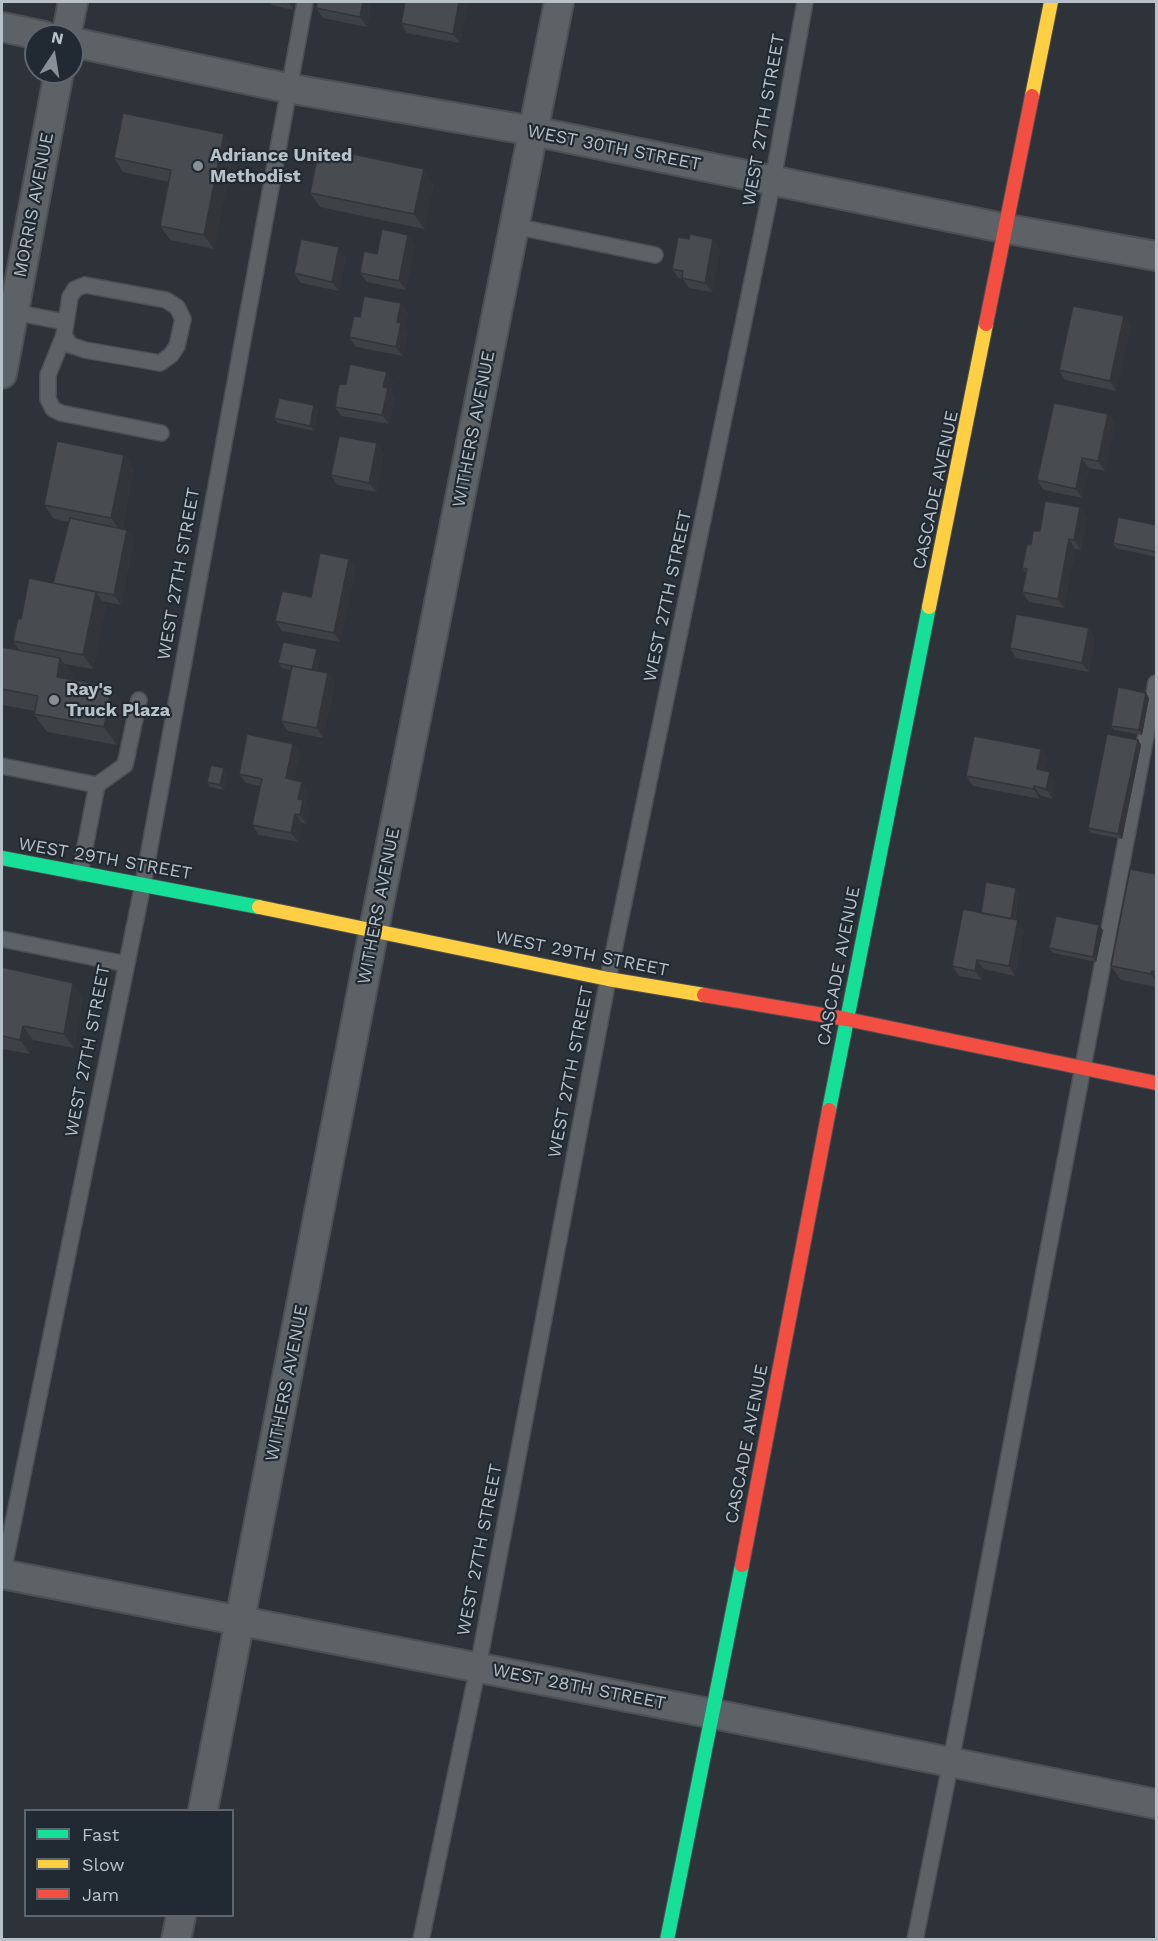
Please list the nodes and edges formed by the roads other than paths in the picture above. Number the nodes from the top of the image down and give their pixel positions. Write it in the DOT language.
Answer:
graph roads {
  1 [pos="73,2"];
  2 [pos="304,2"];
  3 [pos="559,2"];
  4 [pos="805,2"];
  5 [pos="1051,2"];
  6 [pos="68,24"];
  7 [pos="2,27"];
  8 [pos="24,32"];
  9 [pos="84,45"];
  10 [pos="57,84"];
  11 [pos="287,88"];
  12 [pos="533,131"];
  13 [pos="773,180"];
  14 [pos="514,226"];
  15 [pos="1008,229"];
  16 [pos="656,255"];
  17 [pos="1156,256"];
  18 [pos="13,312"];
  19 [pos="64,328"];
  20 [pos="2,374"];
  21 [pos="161,433"];
  22 [pos="1156,683"];
  23 [pos="139,700"];
  24 [pos="2,766"];
  25 [pos="97,785"];
  26 [pos="2,858"];
  27 [pos="80,873"];
  28 [pos="143,884"];
  29 [pos="374,929"];
  30 [pos="2,939"];
  31 [pos="126,964"];
  32 [pos="608,979"];
  33 [pos="846,1019"];
  34 [pos="1082,1068"];
  35 [pos="1156,1083"];
  36 [pos="2,1575"];
  37 [pos="242,1620"];
  38 [pos="478,1667"];
  39 [pos="714,1714"];
  40 [pos="951,1761"];
  41 [pos="1156,1804"];
  42 [pos="203,1809"];
  43 [pos="181,1917"];
  44 [pos="176,1940"];
  45 [pos="421,1940"];
  46 [pos="667,1940"];
  47 [pos="915,1940"];
  1 -- 6 [label="street"];
  2 -- 11 [label="lane, WEST 27TH STREET"];
  3 -- 12 [label="street, WITHERS AVENUE"];
  4 -- 13 [label="lane, WEST 27TH STREET"];
  5 -- 15 [label="street, CASCADE AVENUE"];
  7 -- 8 [label="street"];
  9 -- 11 [label="street, WEST 30TH STREET"];
  10 -- 18 [label="street, MORRIS AVENUE"];
  11 -- 12 [label="street, WEST 30TH STREET"];
  11 -- 28 [label="lane, WEST 27TH STREET"];
  12 -- 13 [label="street, WEST 30TH STREET"];
  12 -- 14 [label="street, WITHERS AVENUE"];
  13 -- 15 [label="street, WEST 30TH STREET"];
  13 -- 32 [label="lane, WEST 27TH STREET"];
  14 -- 16 [label="lane"];
  14 -- 29 [label="street, WITHERS AVENUE"];
  15 -- 17 [label="street, WEST 30TH STREET"];
  15 -- 33 [label="street, CASCADE AVENUE"];
  18 -- 19 [label="lane"];
  18 -- 20 [label="street, MORRIS AVENUE"];
  19 -- 19 [label="lane"];
  19 -- 21 [label="lane"];
  22 -- 34 [label="lane"];
  23 -- 25 [label="lane"];
  24 -- 25 [label="lane"];
  25 -- 27 [label="lane"];
  26 -- 27 [label="street, WEST 29TH STREET"];
  27 -- 28 [label="street, WEST 29TH STREET"];
  28 -- 29 [label="street, WEST 29TH STREET"];
  28 -- 31 [label="lane, WEST 27TH STREET"];
  29 -- 32 [label="street, WEST 29TH STREET"];
  29 -- 37 [label="street, WITHERS AVENUE"];
  30 -- 31 [label="lane"];
  31 -- 36 [label="lane, WEST 27TH STREET"];
  32 -- 33 [label="street, WEST 29TH STREET"];
  32 -- 38 [label="lane, WEST 27TH STREET"];
  33 -- 34 [label="street, WEST 29TH STREET"];
  33 -- 39 [label="street, CASCADE AVENUE"];
  34 -- 35 [label="street, WEST 29TH STREET"];
  34 -- 40 [label="lane"];
  36 -- 37 [label="street, WEST 28TH STREET"];
  37 -- 38 [label="street, WEST 28TH STREET"];
  37 -- 42 [label="street, WITHERS AVENUE"];
  38 -- 39 [label="street, WEST 28TH STREET"];
  38 -- 45 [label="lane, WEST 27TH STREET"];
  39 -- 40 [label="street, WEST 28TH STREET"];
  39 -- 46 [label="street, CASCADE AVENUE"];
  40 -- 41 [label="street, WEST 28TH STREET"];
  40 -- 47 [label="lane"];
  43 -- 44 [label="street"];
}
